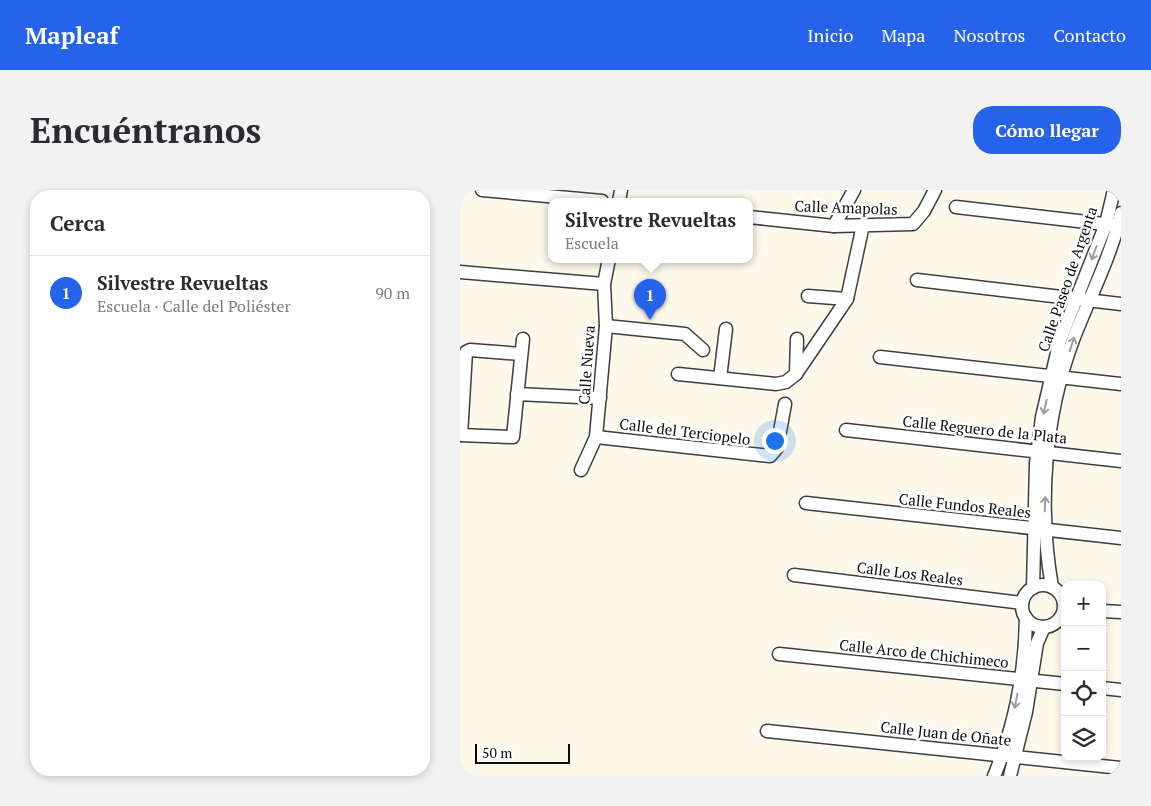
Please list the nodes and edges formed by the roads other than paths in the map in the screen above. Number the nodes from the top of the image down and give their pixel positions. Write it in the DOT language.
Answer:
graph roads {
  1 [pos="482,190"];
  2 [pos="854,190"];
  3 [pos="935,190"];
  4 [pos="1114,190"];
  5 [pos="569,198"];
  6 [pos="956,208"];
  7 [pos="1121,213"];
  8 [pos="753,217"];
  9 [pos="863,225"];
  10 [pos="1115,225"];
  11 [pos="834,226"];
  12 [pos="608,263"];
  13 [pos="460,272"];
  14 [pos="917,280"];
  15 [pos="604,284"];
  16 [pos="808,296"];
  17 [pos="847,299"];
  18 [pos="1075,299"];
  19 [pos="1089,300"];
  20 [pos="1121,304"];
  21 [pos="606,326"];
  22 [pos="726,329"];
  23 [pos="523,339"];
  24 [pos="796,339"];
  25 [pos="703,350"];
  26 [pos="521,354"];
  27 [pos="880,357"];
  28 [pos="678,374"];
  29 [pos="1057,377"];
  30 [pos="720,378"];
  31 [pos="791,378"];
  32 [pos="1121,384"];
  33 [pos="517,394"];
  34 [pos="600,398"];
  35 [pos="785,404"];
  36 [pos="846,430"];
  37 [pos="460,435"];
  38 [pos="596,437"];
  39 [pos="1042,452"];
  40 [pos="1121,461"];
  41 [pos="581,470"];
  42 [pos="806,504"];
  43 [pos="1040,529"];
  44 [pos="1121,538"];
  45 [pos="794,575"];
  46 [pos="1052,587"];
  47 [pos="1033,588"];
  48 [pos="1061,595"];
  49 [pos="1022,603"];
  50 [pos="1106,611"];
  51 [pos="1121,612"];
  52 [pos="1061,616"];
  53 [pos="1026,618"];
  54 [pos="1044,627"];
  55 [pos="779,654"];
  56 [pos="1026,680"];
  57 [pos="1061,684"];
  58 [pos="1106,688"];
  59 [pos="1121,690"];
  60 [pos="767,731"];
  61 [pos="1003,755"];
  62 [pos="1016,757"];
  63 [pos="1121,768"];
  64 [pos="994,776"];
  65 [pos="1010,776"];
  1 -- 5 [label="street"];
  2 -- 11 [label="street"];
  3 -- 9 [label="street, Calle Amapolas"];
  4 -- 10 [label="street, Calle Paseo de Argenta"];
  6 -- 10 [label="street"];
  7 -- 10 [label="street, Calle Paseo de Argenta"];
  8 -- 11 [label="street, Calle Amapolas"];
  9 -- 11 [label="street, Calle Amapolas"];
  9 -- 17 [label="street"];
  10 -- 18 [label="street, Calle Paseo de Argenta, one-way"];
  10 -- 19 [label="street, Calle Paseo de Argenta"];
  12 -- 15 [label="street, Calle Nueva"];
  13 -- 15 [label="street"];
  14 -- 18 [label="street"];
  15 -- 21 [label="street, Calle Nueva"];
  16 -- 17 [label="street"];
  17 -- 31 [label="street"];
  18 -- 19 [label="street"];
  18 -- 29 [label="street, Calle Paseo de Argenta"];
  19 -- 20 [label="street"];
  29 -- 19 [label="street, Calle Paseo de Argenta, one-way"];
  21 -- 25 [label="street"];
  21 -- 34 [label="street, Calle Nueva"];
  22 -- 30 [label="street"];
  23 -- 26 [label="street"];
  24 -- 31 [label="street"];
  26 -- 33 [label="street"];
  26 -- 37 [label="street"];
  27 -- 29 [label="street"];
  28 -- 30 [label="street"];
  29 -- 32 [label="street"];
  29 -- 39 [label="street, Calle Paseo de Argenta"];
  30 -- 31 [label="street"];
  33 -- 34 [label="street"];
  33 -- 37 [label="street"];
  34 -- 38 [label="street, Calle Nueva"];
  35 -- 38 [label="street, Calle del Terciopelo"];
  36 -- 39 [label="street, Calle Reguero de la Plata"];
  38 -- 41 [label="street, Calle Nueva"];
  39 -- 40 [label="street, Calle Reguero de la Plata"];
  39 -- 43 [label="street, Calle Paseo de Argenta"];
  42 -- 43 [label="street, Calle Fundos Reales"];
  43 -- 44 [label="street, Calle Fundos Reales"];
  43 -- 46 [label="street, Calle Paseo de Argenta"];
  43 -- 47 [label="street, Calle Paseo de Argenta"];
  45 -- 49 [label="street, Calle Los Reales"];
  46 -- 47 [label="street"];
  46 -- 48 [label="street"];
  47 -- 49 [label="street"];
  49 -- 53 [label="street"];
  50 -- 51 [label="street"];
  52 -- 54 [label="street"];
  53 -- 54 [label="street"];
  53 -- 56 [label="street"];
  54 -- 56 [label="street"];
  55 -- 56 [label="street, Calle Arco de Chichimeco"];
  56 -- 57 [label="street, Calle Arco de Chichimeco"];
  56 -- 61 [label="street, one-way"];
  56 -- 62 [label="street"];
  58 -- 59 [label="street"];
  60 -- 61 [label="street, Calle Juan de Oñate"];
  61 -- 62 [label="street, Calle Juan de Oñate"];
  61 -- 64 [label="street"];
  62 -- 63 [label="street, Calle Juan de Oñate"];
  62 -- 65 [label="street"];
}
